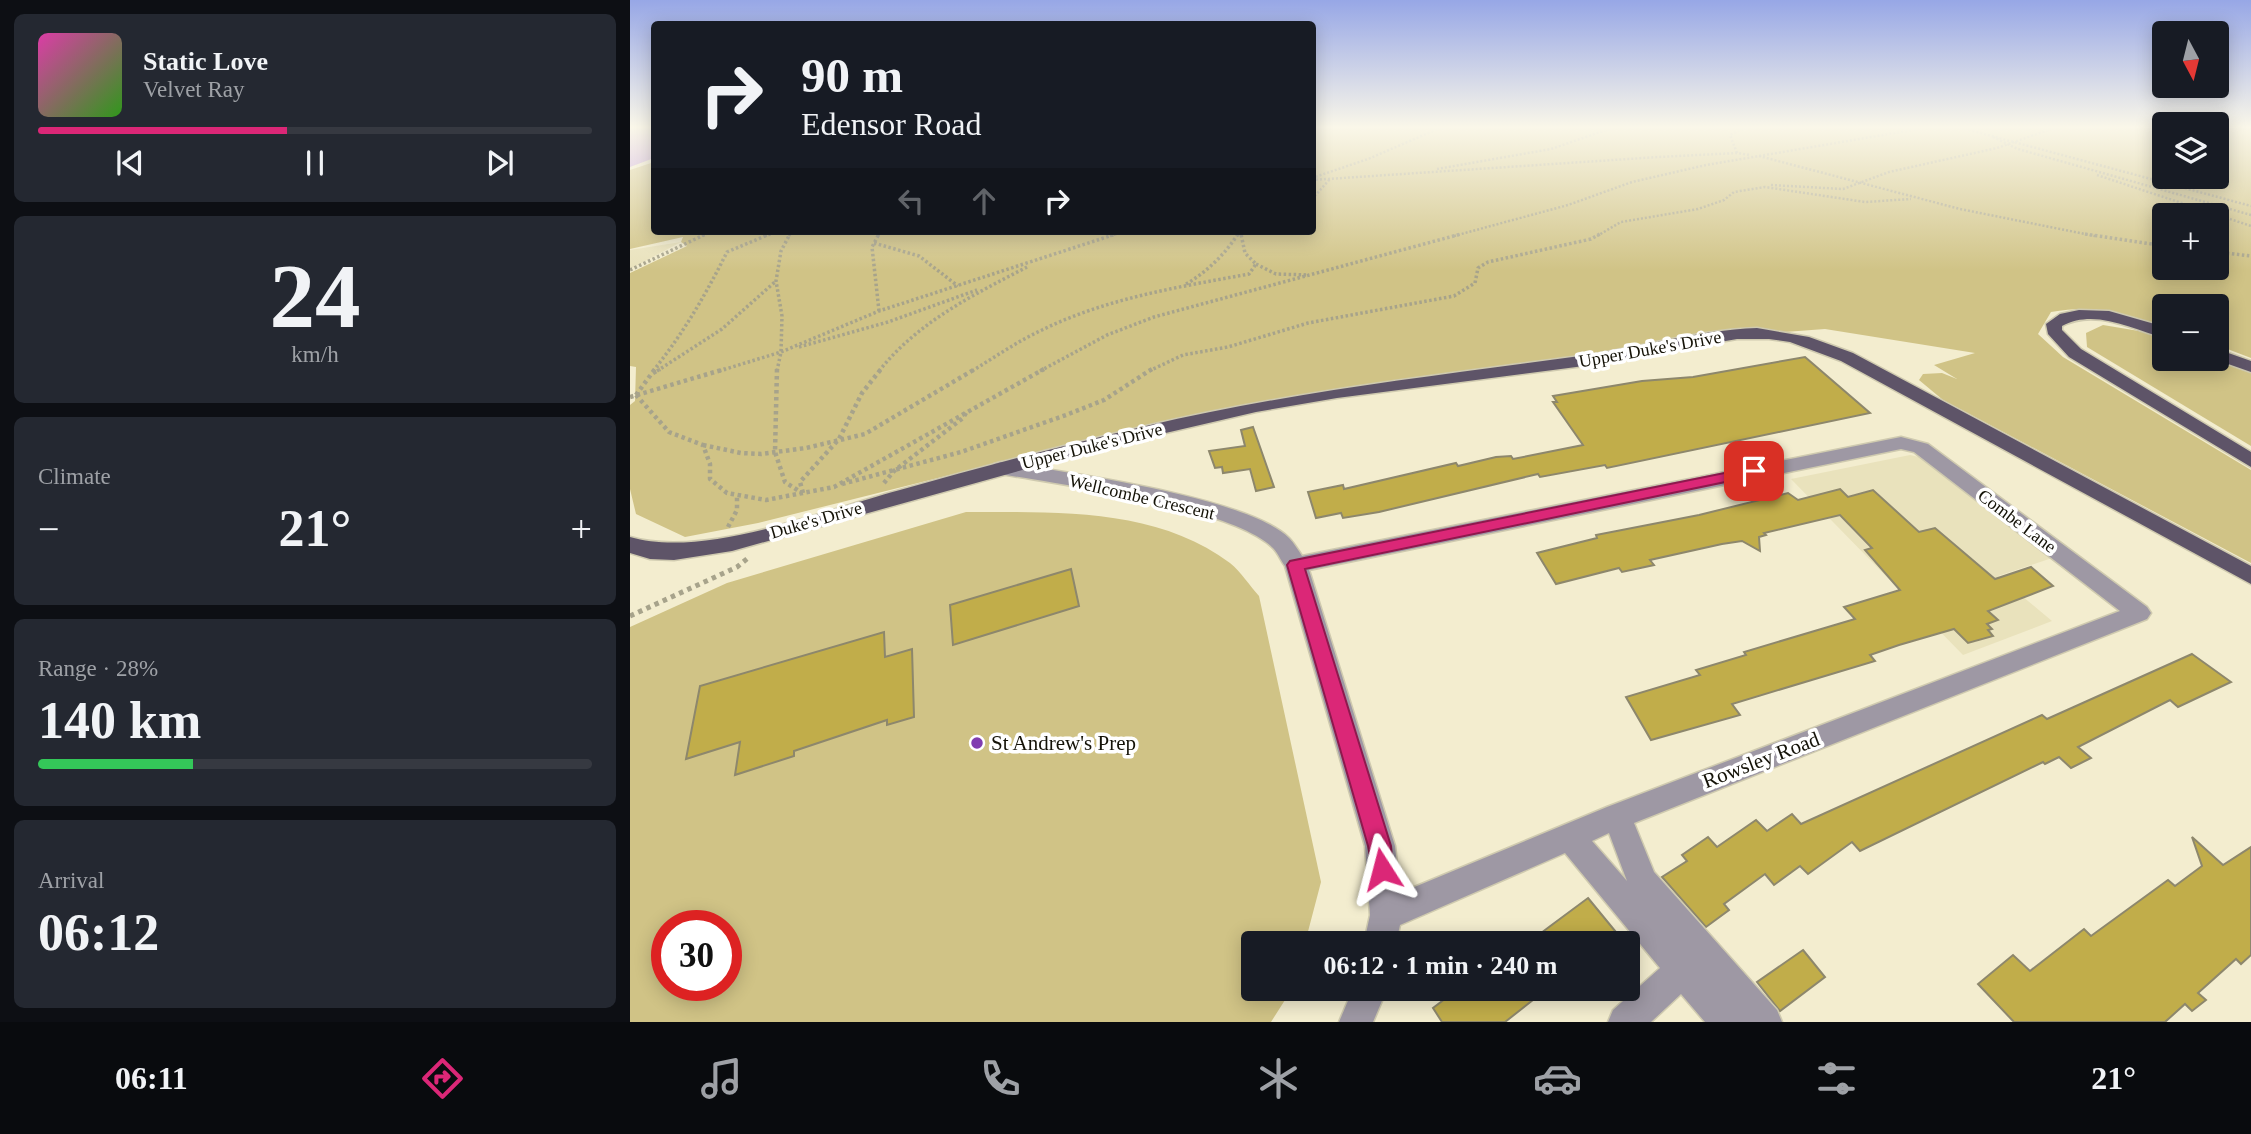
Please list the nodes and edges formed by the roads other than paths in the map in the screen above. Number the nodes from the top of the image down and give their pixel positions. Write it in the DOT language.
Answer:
graph roads {
  1 [pos="2152,329"];
  2 [pos="2229,359"];
  3 [pos="2251,367"];
  4 [pos="2251,461"];
  5 [pos="1001,468"];
  6 [pos="630,545"];
  7 [pos="1296,565"];
  8 [pos="2251,576"];
  9 [pos="2139,613"];
  10 [pos="1617,816"];
  11 [pos="1570,837"];
  12 [pos="1386,915"];
  13 [pos="1383,931"];
  14 [pos="1683,971"];
  15 [pos="1365,1001"];
  16 [pos="1356,1022"];
  17 [pos="1625,1022"];
  18 [pos="1727,1022"];
  19 [pos="1765,1022"];
  1 -- 4 [label="main road"];
  2 -- 3 [label="main road"];
  5 -- 6 [label="main road, Duke's Drive"];
  5 -- 7 [label="street, Wellcombe Crescent"];
  5 -- 8 [label="main road, Upper Duke's Drive"];
  7 -- 9 [label="street, Combe Lane"];
  7 -- 12 [label="street, Wellcombe Crescent"];
  9 -- 10 [label="street, Rowsley Road"];
  10 -- 11 [label="street, Rowsley Road"];
  10 -- 19 [label="street"];
  11 -- 12 [label="street, Rowsley Road"];
  11 -- 14 [label="street"];
  12 -- 13 [label="street, Wellcombe Crescent"];
  14 -- 17 [label="street"];
  14 -- 18 [label="street"];
  15 -- 16 [label="street"];
}
